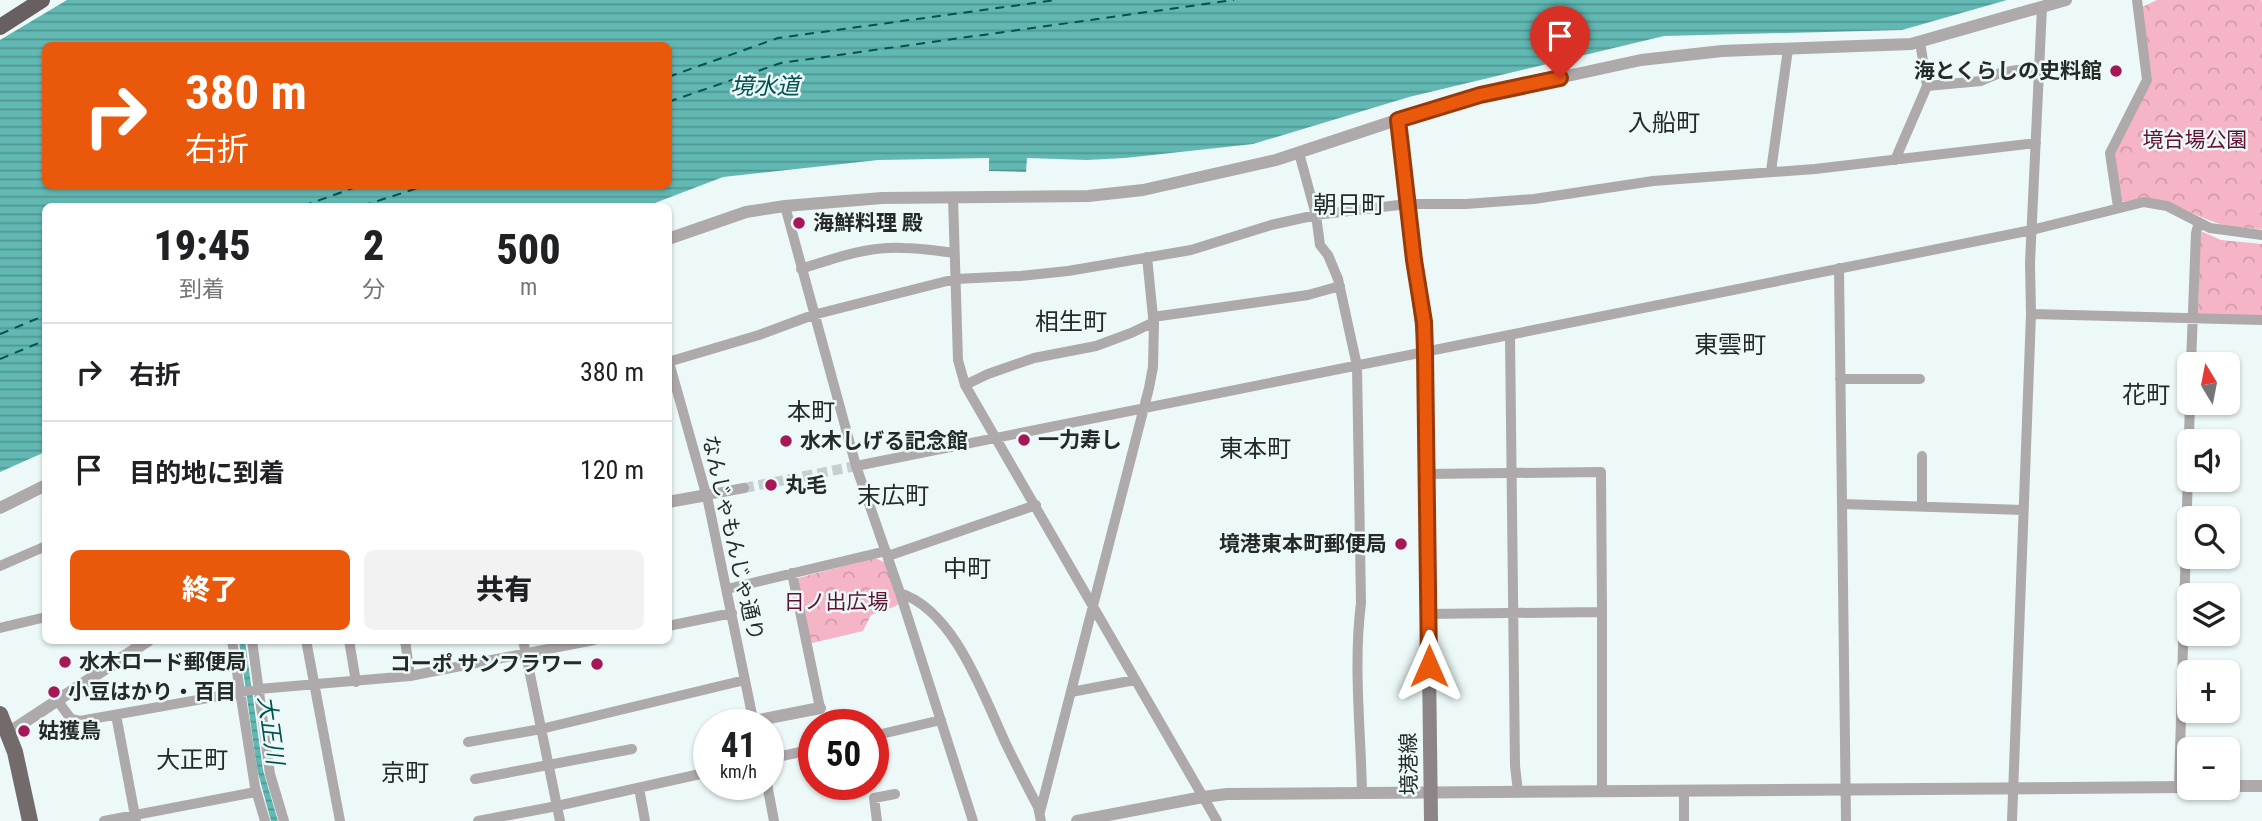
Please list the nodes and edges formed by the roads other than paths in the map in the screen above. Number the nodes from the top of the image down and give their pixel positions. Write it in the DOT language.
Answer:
graph roads {
  1 [pos="42,0"];
  2 [pos="2066,0"];
  3 [pos="2137,0"];
  4 [pos="2042,7"];
  5 [pos="0,27"];
  6 [pos="1920,42"];
  7 [pos="1788,50"];
  8 [pos="2039,71"];
  9 [pos="1927,86"];
  10 [pos="1398,120"];
  11 [pos="2036,143"];
  12 [pos="1299,153"];
  13 [pos="1895,160"];
  14 [pos="1771,171"];
  15 [pos="953,197"];
  16 [pos="1407,204"];
  17 [pos="785,206"];
  18 [pos="2118,207"];
  19 [pos="1316,215"];
  20 [pos="2199,222"];
  21 [pos="2032,230"];
  22 [pos="2262,235"];
  23 [pos="672,238"];
  24 [pos="954,253"];
  25 [pos="1147,257"];
  26 [pos="1839,268"];
  27 [pos="801,269"];
  28 [pos="955,279"];
  29 [pos="1340,286"];
  30 [pos="2031,314"];
  31 [pos="813,315"];
  32 [pos="2194,317"];
  33 [pos="1153,319"];
  34 [pos="2262,320"];
  35 [pos="1510,336"];
  36 [pos="1425,352"];
  37 [pos="2193,352"];
  38 [pos="672,361"];
  39 [pos="1357,366"];
  40 [pos="672,372"];
  41 [pos="1840,379"];
  42 [pos="1920,379"];
  43 [pos="965,385"];
  44 [pos="1143,408"];
  45 [pos="2190,415"];
  46 [pos="995,438"];
  47 [pos="1922,456"];
  48 [pos="856,466"];
  49 [pos="1513,473"];
  50 [pos="1428,474"];
  51 [pos="42,487"];
  52 [pos="744,488"];
  53 [pos="707,495"];
  54 [pos="672,501"];
  55 [pos="1842,503"];
  56 [pos="1036,505"];
  57 [pos="1922,506"];
  58 [pos="0,508"];
  59 [pos="2023,510"];
  60 [pos="42,548"];
  61 [pos="887,553"];
  62 [pos="0,566"];
  63 [pos="792,573"];
  64 [pos="727,589"];
  65 [pos="900,593"];
  66 [pos="1094,607"];
  67 [pos="1602,612"];
  68 [pos="732,613"];
  69 [pos="1515,613"];
  70 [pos="1428,614"];
  71 [pos="42,618"];
  72 [pos="672,625"];
  73 [pos="0,628"];
  74 [pos="143,644"];
  75 [pos="233,644"];
  76 [pos="253,644"];
  77 [pos="307,644"];
  78 [pos="350,644"];
  79 [pos="406,644"];
  80 [pos="524,644"];
  81 [pos="575,644"];
  82 [pos="526,654"];
  83 [pos="410,677"];
  84 [pos="746,680"];
  85 [pos="1135,680"];
  86 [pos="356,682"];
  87 [pos="315,685"];
  88 [pos="259,689"];
  89 [pos="240,692"];
  90 [pos="1071,692"];
  91 [pos="57,700"];
  92 [pos="820,708"];
  93 [pos="751,709"];
  94 [pos="0,714"];
  95 [pos="116,715"];
  96 [pos="784,716"];
  97 [pos="940,720"];
  98 [pos="541,729"];
  99 [pos="889,732"];
  100 [pos="4,735"];
  101 [pos="2185,737"];
  102 [pos="468,741"];
  103 [pos="632,749"];
  104 [pos="549,767"];
  105 [pos="693,776"];
  106 [pos="475,779"];
  107 [pos="2240,786"];
  108 [pos="2262,786"];
  109 [pos="2177,787"];
  110 [pos="639,788"];
  111 [pos="2013,788"];
  112 [pos="1846,789"];
  113 [pos="1602,791"];
  114 [pos="1684,791"];
  115 [pos="256,792"];
  116 [pos="1518,792"];
  117 [pos="895,794"];
  118 [pos="1362,794"];
  119 [pos="1430,794"];
  120 [pos="1203,797"];
  121 [pos="770,800"];
  122 [pos="557,806"];
  123 [pos="1040,817"];
  124 [pos="136,818"];
  125 [pos="1105,818"];
  126 [pos="30,821"];
  127 [pos="104,821"];
  128 [pos="265,821"];
  129 [pos="284,821"];
  130 [pos="340,821"];
  131 [pos="478,821"];
  132 [pos="560,821"];
  133 [pos="645,821"];
  134 [pos="774,821"];
  135 [pos="877,821"];
  136 [pos="973,821"];
  137 [pos="1077,821"];
  138 [pos="1217,821"];
  139 [pos="1431,821"];
  140 [pos="1684,821"];
  141 [pos="1846,821"];
  142 [pos="2012,821"];
  1 -- 5 [label="highway"];
  2 -- 4 [label="street"];
  3 -- 18 [label="street"];
  4 -- 6 [label="street"];
  4 -- 8 [label="street"];
  6 -- 7 [label="street"];
  6 -- 9 [label="street"];
  7 -- 10 [label="street"];
  7 -- 14 [label="street"];
  8 -- 9 [label="street"];
  8 -- 11 [label="street"];
  9 -- 13 [label="street"];
  10 -- 12 [label="street"];
  10 -- 16 [label="main road, 境港線"];
  11 -- 13 [label="street"];
  11 -- 21 [label="street"];
  12 -- 15 [label="street"];
  12 -- 19 [label="street"];
  13 -- 14 [label="street"];
  14 -- 16 [label="street"];
  15 -- 17 [label="street"];
  15 -- 24 [label="street"];
  16 -- 19 [label="street"];
  16 -- 36 [label="main road, 境港線"];
  17 -- 23 [label="street"];
  17 -- 27 [label="street"];
  18 -- 20 [label="street"];
  18 -- 21 [label="street"];
  19 -- 25 [label="street"];
  19 -- 29 [label="street"];
  20 -- 22 [label="street"];
  20 -- 32 [label="street"];
  21 -- 26 [label="street"];
  21 -- 30 [label="street"];
  24 -- 27 [label="street"];
  24 -- 28 [label="street"];
  25 -- 28 [label="street"];
  25 -- 33 [label="street"];
  26 -- 35 [label="street"];
  26 -- 41 [label="street"];
  27 -- 31 [label="street"];
  28 -- 31 [label="street"];
  28 -- 43 [label="street"];
  29 -- 33 [label="street"];
  29 -- 39 [label="street"];
  30 -- 32 [label="street"];
  30 -- 59 [label="street"];
  31 -- 38 [label="street"];
  31 -- 48 [label="street"];
  32 -- 34 [label="street"];
  32 -- 37 [label="street"];
  33 -- 43 [label="street"];
  33 -- 44 [label="street"];
  35 -- 36 [label="street"];
  35 -- 49 [label="street"];
  36 -- 39 [label="street"];
  36 -- 50 [label="main road, 境港線"];
  39 -- 44 [label="street"];
  39 -- 118 [label="street"];
  40 -- 53 [label="street, なんじゃもんじゃ通り"];
  41 -- 42 [label="street"];
  41 -- 55 [label="street"];
  43 -- 46 [label="street"];
  44 -- 46 [label="street"];
  44 -- 66 [label="street"];
  45 -- 101 [label="street"];
  46 -- 48 [label="street"];
  46 -- 56 [label="street"];
  47 -- 57 [label="street"];
  48 -- 61 [label="street"];
  49 -- 50 [label="street"];
  49 -- 67 [label="street"];
  49 -- 69 [label="street"];
  50 -- 70 [label="main road, 境港線"];
  51 -- 58 [label="street"];
  52 -- 53 [label="street"];
  53 -- 54 [label="street"];
  53 -- 64 [label="street, なんじゃもんじゃ通り"];
  55 -- 57 [label="street"];
  55 -- 112 [label="street"];
  56 -- 61 [label="street"];
  56 -- 66 [label="street"];
  57 -- 59 [label="street"];
  59 -- 111 [label="street"];
  60 -- 62 [label="street"];
  61 -- 63 [label="street"];
  61 -- 65 [label="street"];
  63 -- 64 [label="street"];
  63 -- 92 [label="street"];
  64 -- 68 [label="street, なんじゃもんじゃ通り"];
  65 -- 97 [label="street"];
  65 -- 123 [label="street"];
  66 -- 85 [label="street"];
  66 -- 90 [label="street"];
  67 -- 69 [label="street"];
  67 -- 113 [label="street"];
  68 -- 72 [label="street"];
  68 -- 84 [label="street, なんじゃもんじゃ通り"];
  69 -- 70 [label="street"];
  69 -- 116 [label="street"];
  70 -- 119 [label="main road, 境港線"];
  71 -- 73 [label="street"];
  74 -- 91 [label="street"];
  75 -- 89 [label="street"];
  76 -- 88 [label="street"];
  77 -- 87 [label="street"];
  78 -- 86 [label="street"];
  79 -- 83 [label="street"];
  80 -- 82 [label="street"];
  81 -- 82 [label="street"];
  82 -- 83 [label="street"];
  82 -- 98 [label="street"];
  83 -- 86 [label="street"];
  84 -- 93 [label="street, なんじゃもんじゃ通り"];
  84 -- 98 [label="street"];
  85 -- 90 [label="street"];
  85 -- 120 [label="street"];
  86 -- 87 [label="street"];
  87 -- 88 [label="street"];
  87 -- 130 [label="street"];
  88 -- 89 [label="street"];
  88 -- 129 [label="street"];
  89 -- 95 [label="street"];
  89 -- 115 [label="street"];
  90 -- 123 [label="street"];
  91 -- 95 [label="street"];
  91 -- 100 [label="street"];
  92 -- 96 [label="street"];
  94 -- 100 [label="main road"];
  95 -- 124 [label="street"];
  97 -- 99 [label="street"];
  97 -- 136 [label="street"];
  98 -- 102 [label="street"];
  98 -- 104 [label="street"];
  100 -- 126 [label="main road"];
  103 -- 104 [label="street"];
  104 -- 106 [label="street"];
  104 -- 122 [label="street"];
  105 -- 110 [label="street"];
  107 -- 108 [label="street"];
  109 -- 111 [label="street"];
  110 -- 122 [label="street"];
  110 -- 133 [label="street"];
  111 -- 112 [label="street"];
  111 -- 142 [label="street"];
  112 -- 114 [label="street"];
  112 -- 141 [label="street"];
  113 -- 114 [label="street"];
  113 -- 116 [label="street"];
  114 -- 140 [label="street"];
  115 -- 124 [label="street"];
  115 -- 128 [label="street"];
  116 -- 119 [label="street"];
  117 -- 135 [label="street"];
  118 -- 119 [label="street"];
  118 -- 120 [label="street"];
  119 -- 139 [label="main road, 境港線"];
  120 -- 125 [label="street"];
  120 -- 138 [label="street"];
  121 -- 134 [label="street"];
  122 -- 131 [label="street"];
  122 -- 132 [label="street"];
  124 -- 127 [label="street"];
  125 -- 137 [label="street"];
}
